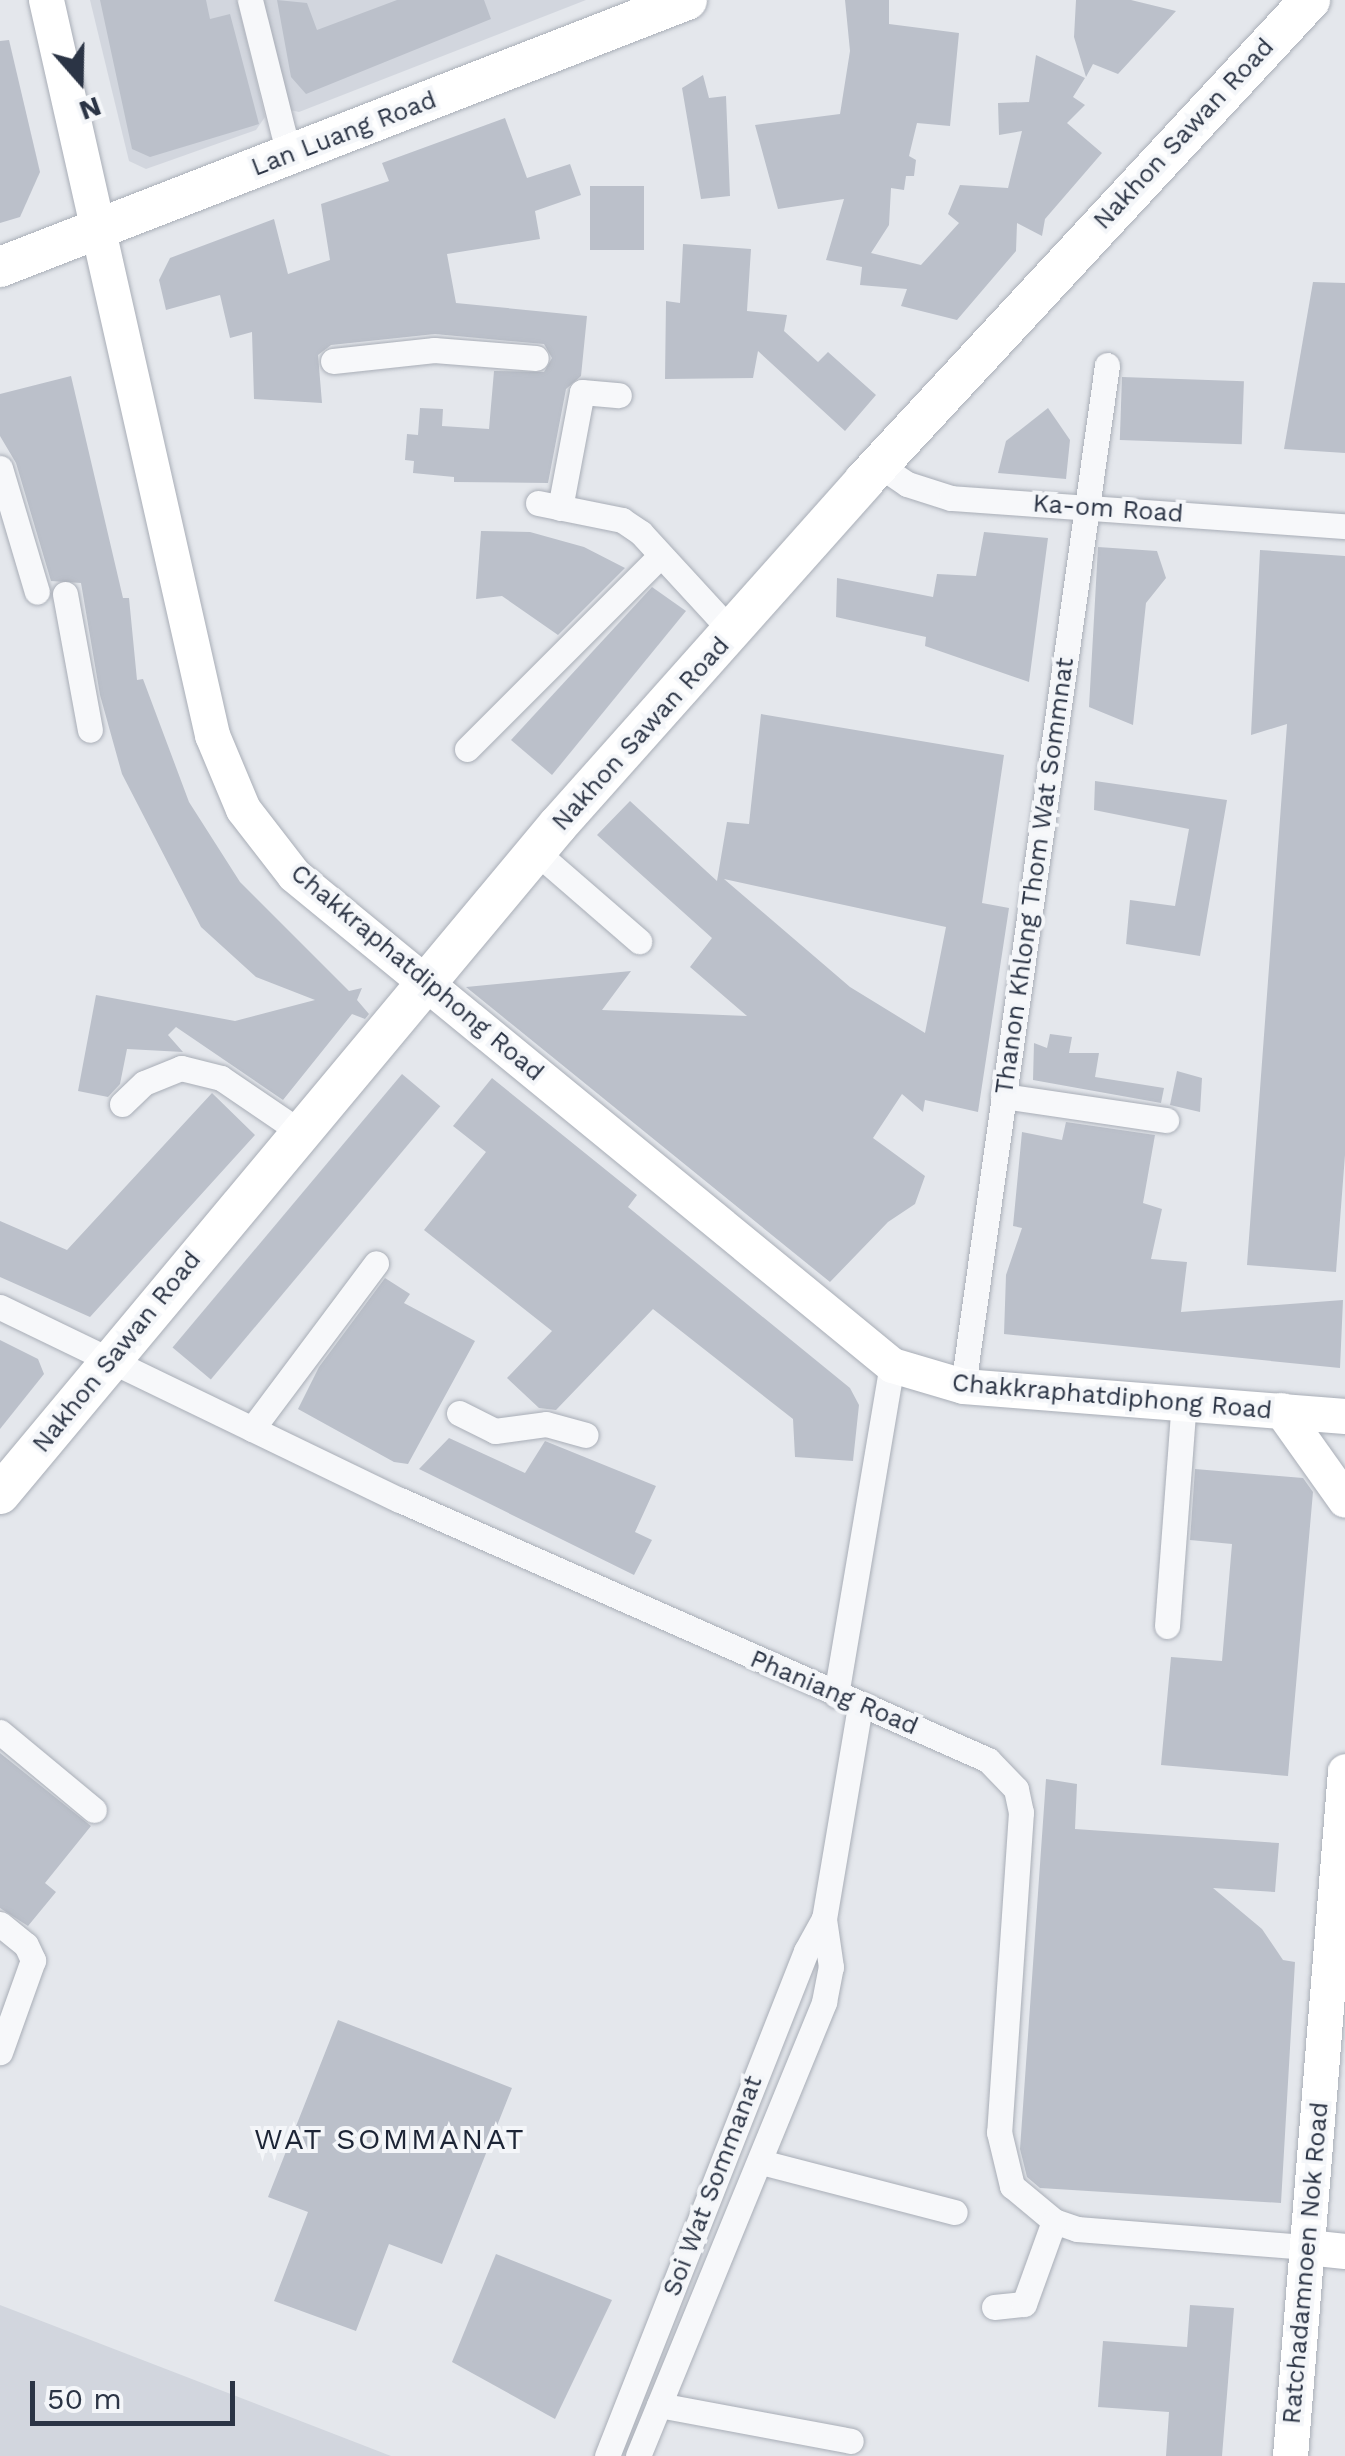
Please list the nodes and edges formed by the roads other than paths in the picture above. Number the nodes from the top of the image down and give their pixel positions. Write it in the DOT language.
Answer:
graph roads {
  1 [pos="46,0"];
  2 [pos="250,0"];
  3 [pos="687,0"];
  4 [pos="1310,0"];
  5 [pos="289,155"];
  6 [pos="101,229"];
  7 [pos="0,268"];
  8 [pos="536,358"];
  9 [pos="333,361"];
  10 [pos="1108,365"];
  11 [pos="620,395"];
  12 [pos="879,465"];
  13 [pos="0,468"];
  14 [pos="1088,508"];
  15 [pos="1345,526"];
  16 [pos="661,555"];
  17 [pos="36,592"];
  18 [pos="65,594"];
  19 [pos="733,633"];
  20 [pos="90,730"];
  21 [pos="467,749"];
  22 [pos="535,852"];
  23 [pos="640,941"];
  24 [pos="425,982"];
  25 [pos="1003,1096"];
  26 [pos="122,1104"];
  27 [pos="1166,1120"];
  28 [pos="298,1131"];
  29 [pos="376,1263"];
  30 [pos="0,1308"];
  31 [pos="109,1361"];
  32 [pos="892,1365"];
  33 [pos="963,1386"];
  34 [pos="1184,1400"];
  35 [pos="1281,1410"];
  36 [pos="459,1414"];
  37 [pos="1345,1416"];
  38 [pos="252,1429"];
  39 [pos="586,1435"];
  40 [pos="0,1494"];
  41 [pos="1345,1500"];
  42 [pos="1167,1626"];
  43 [pos="836,1695"];
  44 [pos="860,1706"];
  45 [pos="0,1732"];
  46 [pos="1345,1771"];
  47 [pos="94,1810"];
  48 [pos="824,1920"];
  49 [pos="0,1924"];
  50 [pos="0,2052"];
  51 [pos="761,2162"];
  52 [pos="955,2212"];
  53 [pos="1054,2222"];
  54 [pos="1308,2248"];
  55 [pos="1345,2251"];
  56 [pos="994,2307"];
  57 [pos="659,2405"];
  58 [pos="851,2441"];
  59 [pos="607,2456"];
  60 [pos="638,2456"];
  61 [pos="1290,2456"];
  1 -- 6 [label="main road, Chakkraphatdiphong Road"];
  2 -- 5 [label="street"];
  3 -- 5 [label="main road, Lan Luang Road"];
  4 -- 12 [label="main road, Nakhon Sawan Road"];
  5 -- 6 [label="main road, Lan Luang Road"];
  6 -- 7 [label="main road, Lan Luang Road"];
  6 -- 24 [label="main road, Chakkraphatdiphong Road"];
  8 -- 9 [label="street"];
  10 -- 14 [label="street, Thanon Khlong Thom Wat Sommnat"];
  11 -- 16 [label="street"];
  12 -- 14 [label="street, Ka-om Road"];
  12 -- 19 [label="main road, Nakhon Sawan Road"];
  13 -- 17 [label="street"];
  14 -- 15 [label="street, Ka-om Road"];
  14 -- 25 [label="street, Thanon Khlong Thom Wat Sommnat"];
  16 -- 19 [label="street"];
  16 -- 21 [label="street"];
  18 -- 20 [label="street"];
  19 -- 22 [label="main road, Nakhon Sawan Road"];
  22 -- 23 [label="street"];
  22 -- 24 [label="main road, Nakhon Sawan Road"];
  24 -- 28 [label="main road, Nakhon Sawan Road"];
  24 -- 32 [label="main road, Chakkraphatdiphong Road"];
  25 -- 27 [label="street"];
  25 -- 33 [label="street, Thanon Khlong Thom Wat Sommnat"];
  26 -- 28 [label="street"];
  28 -- 31 [label="main road, Nakhon Sawan Road"];
  29 -- 38 [label="street"];
  30 -- 31 [label="street, Phaniang Road"];
  31 -- 38 [label="street, Phaniang Road"];
  31 -- 40 [label="main road, Nakhon Sawan Road"];
  32 -- 33 [label="main road, Chakkraphatdiphong Road"];
  32 -- 43 [label="street"];
  33 -- 34 [label="main road, Chakkraphatdiphong Road"];
  34 -- 35 [label="main road, Chakkraphatdiphong Road"];
  34 -- 42 [label="street"];
  35 -- 37 [label="main road, Chakkraphatdiphong Road"];
  35 -- 41 [label="main road"];
  36 -- 39 [label="street"];
  38 -- 43 [label="street, Phaniang Road"];
  43 -- 44 [label="street, Phaniang Road"];
  44 -- 48 [label="street, Soi Wat Sommanat"];
  44 -- 53 [label="street, Phaniang Road"];
  45 -- 47 [label="street"];
  46 -- 54 [label="main road, Ratchadamnoen Nok Road"];
  48 -- 51 [label="street, Soi Wat Sommanat"];
  48 -- 59 [label="street, Soi Wat Sommanat"];
  49 -- 50 [label="street"];
  51 -- 52 [label="street"];
  51 -- 57 [label="street, Soi Wat Sommanat"];
  53 -- 54 [label="street, Phaniang Road"];
  53 -- 56 [label="street"];
  54 -- 55 [label="main road"];
  54 -- 61 [label="main road, Ratchadamnoen Nok Road"];
  57 -- 58 [label="street"];
  57 -- 60 [label="street, Soi Wat Sommanat"];
}
